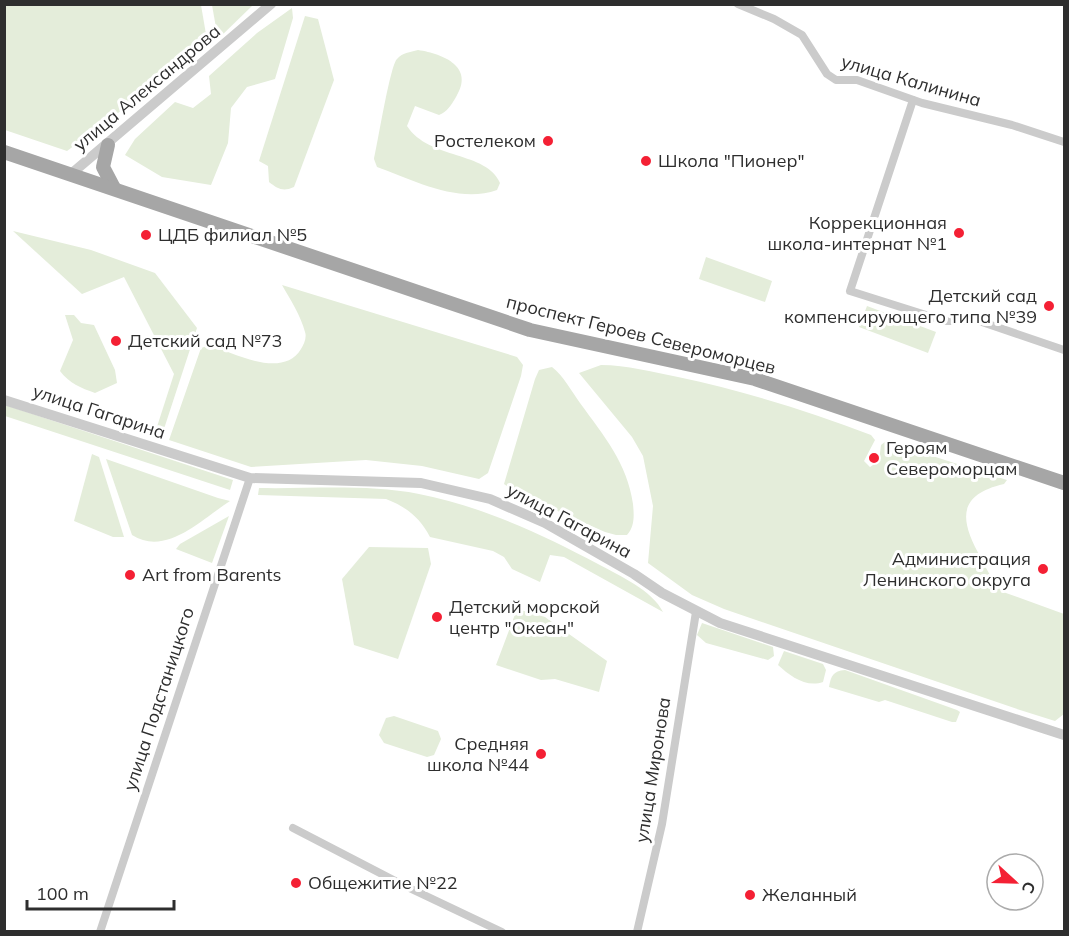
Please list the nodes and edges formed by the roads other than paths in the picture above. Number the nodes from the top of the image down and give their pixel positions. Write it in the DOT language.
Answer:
graph roads {
  1 [pos="271,4"];
  2 [pos="738,4"];
  3 [pos="913,100"];
  4 [pos="1065,142"];
  5 [pos="108,144"];
  6 [pos="4,152"];
  7 [pos="71,174"];
  8 [pos="114,188"];
  9 [pos="1065,350"];
  10 [pos="4,400"];
  11 [pos="250,478"];
  12 [pos="1065,483"];
  13 [pos="696,612"];
  14 [pos="1065,735"];
  15 [pos="293,828"];
  16 [pos="100,932"];
  17 [pos="502,932"];
  18 [pos="637,932"];
  1 -- 5 [label="street, улица Александрова"];
  2 -- 3 [label="street, улица Калинина"];
  3 -- 4 [label="street, улица Калинина"];
  3 -- 9 [label="street"];
  5 -- 7 [label="street, улица Александрова"];
  5 -- 8 [label="main road"];
  6 -- 7 [label="main road, проспект Героев Североморцев"];
  7 -- 8 [label="main road, проспект Героев Североморцев"];
  8 -- 12 [label="main road, проспект Героев Североморцев"];
  10 -- 11 [label="street, улица Гагарина"];
  11 -- 13 [label="street, улица Гагарина"];
  11 -- 16 [label="street, улица Подстаницкого"];
  13 -- 14 [label="street, улица Гагарина"];
  13 -- 18 [label="street, улица Миронова"];
  15 -- 17 [label="street"];
}
